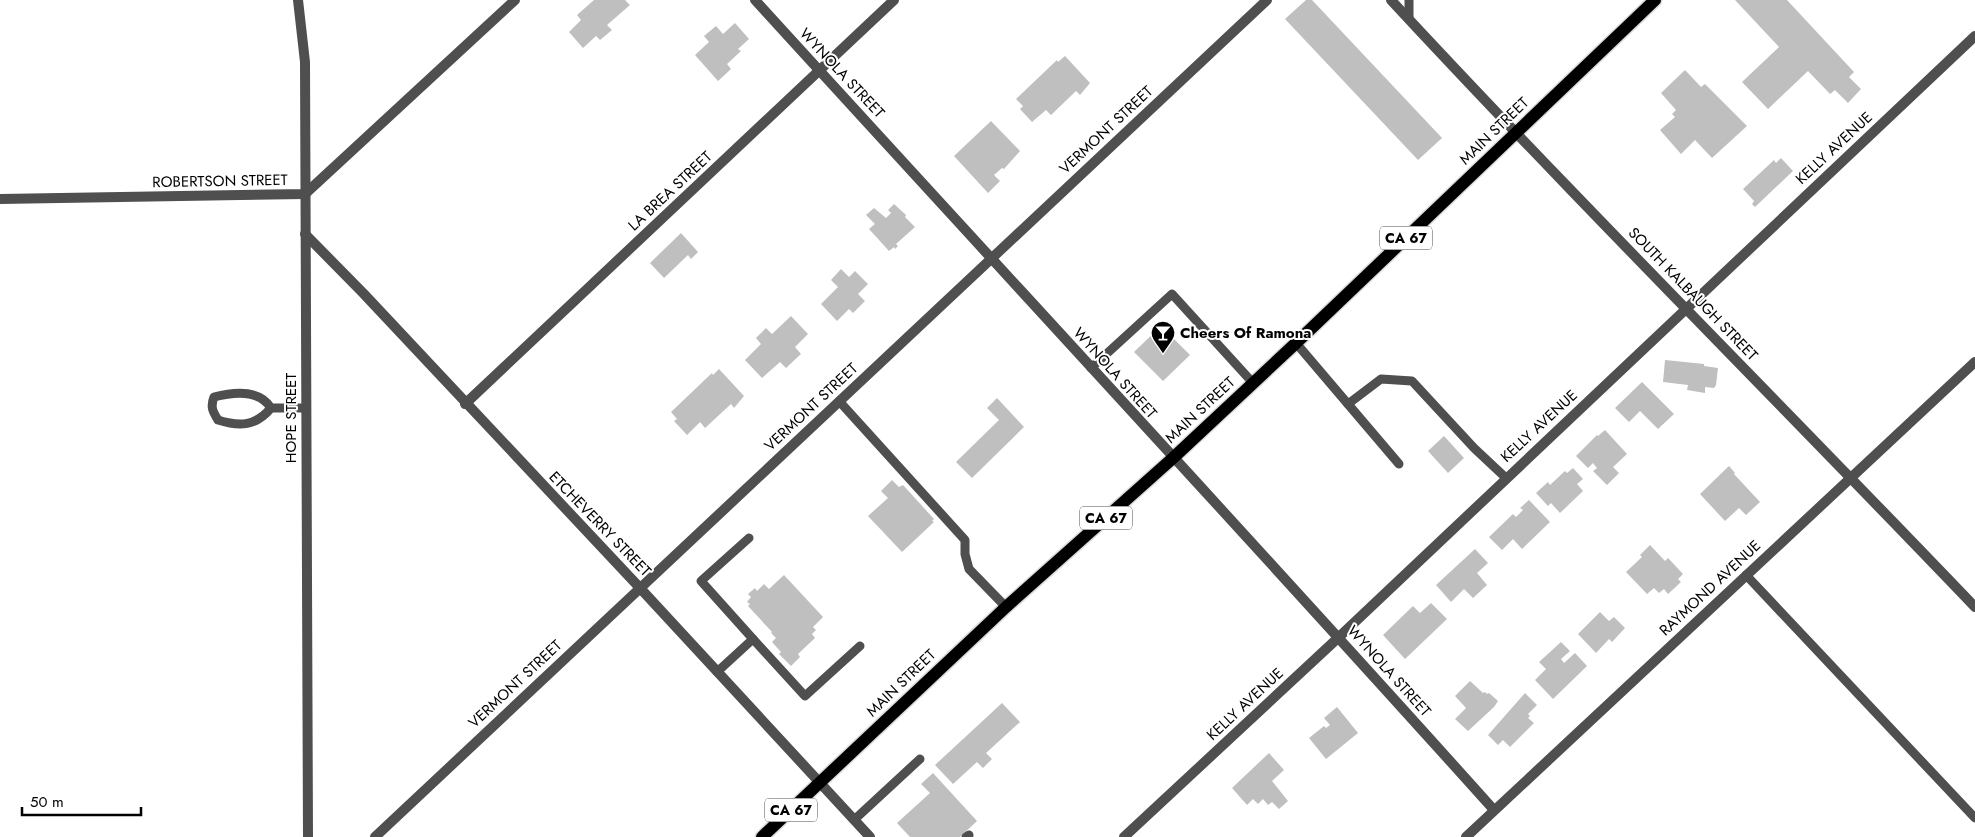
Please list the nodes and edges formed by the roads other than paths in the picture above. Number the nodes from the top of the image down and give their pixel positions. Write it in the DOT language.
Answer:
graph roads {
  1 [pos="298,0"];
  2 [pos="515,0"];
  3 [pos="755,0"];
  4 [pos="894,0"];
  5 [pos="1267,0"];
  6 [pos="1391,0"];
  7 [pos="1409,0"];
  8 [pos="1655,0"];
  9 [pos="1409,19"];
  10 [pos="1975,36"];
  11 [pos="819,71"];
  12 [pos="1515,133"];
  13 [pos="305,194"];
  14 [pos="0,199"];
  15 [pos="305,234"];
  16 [pos="992,258"];
  17 [pos="1685,309"];
  18 [pos="1296,343"];
  19 [pos="1975,362"];
  20 [pos="1091,368"];
  21 [pos="1253,383"];
  22 [pos="840,401"];
  23 [pos="466,404"];
  24 [pos="1348,404"];
  25 [pos="271,408"];
  26 [pos="306,408"];
  27 [pos="1173,458"];
  28 [pos="1399,464"];
  29 [pos="1851,477"];
  30 [pos="1506,478"];
  31 [pos="749,538"];
  32 [pos="1746,575"];
  33 [pos="640,588"];
  34 [pos="1006,607"];
  35 [pos="1975,607"];
  36 [pos="1339,637"];
  37 [pos="753,639"];
  38 [pos="860,646"];
  39 [pos="717,672"];
  40 [pos="920,759"];
  41 [pos="820,784"];
  42 [pos="1494,810"];
  43 [pos="1975,818"];
  44 [pos="854,820"];
  45 [pos="308,837"];
  46 [pos="375,837"];
  47 [pos="762,837"];
  48 [pos="870,837"];
  49 [pos="1124,837"];
  50 [pos="1466,837"];
  1 -- 13 [label="street, HOPE STREET"];
  2 -- 13 [label="street, ROBERTSON STREET"];
  3 -- 11 [label="street, WYNOLA STREET"];
  4 -- 11 [label="street, LA BREA STREET"];
  5 -- 16 [label="street, VERMONT STREET"];
  6 -- 9 [label="street, SOUTH KALBAUGH STREET"];
  7 -- 9 [label="lane"];
  8 -- 12 [label="main road, MAIN STREET / CA 67"];
  9 -- 12 [label="street, SOUTH KALBAUGH STREET"];
  10 -- 17 [label="street, KELLY AVENUE"];
  11 -- 16 [label="street, WYNOLA STREET"];
  11 -- 23 [label="street, LA BREA STREET"];
  12 -- 17 [label="street, SOUTH KALBAUGH STREET"];
  12 -- 18 [label="main road, MAIN STREET / CA 67"];
  13 -- 14 [label="street, ROBERTSON STREET"];
  13 -- 15 [label="street, HOPE STREET"];
  15 -- 23 [label="street, ETCHEVERRY STREET"];
  15 -- 26 [label="street, HOPE STREET"];
  16 -- 20 [label="street, WYNOLA STREET"];
  16 -- 22 [label="street, VERMONT STREET"];
  17 -- 29 [label="street, SOUTH KALBAUGH STREET"];
  17 -- 30 [label="street, KELLY AVENUE"];
  18 -- 21 [label="main road, MAIN STREET / CA 67"];
  18 -- 24 [label="lane"];
  19 -- 29 [label="street, RAYMOND AVENUE"];
  20 -- 21 [label="lane"];
  20 -- 27 [label="street, WYNOLA STREET"];
  21 -- 27 [label="main road, MAIN STREET / CA 67"];
  22 -- 33 [label="street, VERMONT STREET"];
  22 -- 34 [label="lane"];
  23 -- 33 [label="street, ETCHEVERRY STREET"];
  24 -- 28 [label="lane"];
  24 -- 30 [label="lane"];
  25 -- 25 [label="lane"];
  25 -- 26 [label="lane"];
  26 -- 45 [label="street, HOPE STREET"];
  27 -- 34 [label="main road, MAIN STREET / CA 67"];
  27 -- 36 [label="street, WYNOLA STREET"];
  29 -- 32 [label="street, RAYMOND AVENUE"];
  29 -- 35 [label="street, SOUTH KALBAUGH STREET"];
  30 -- 36 [label="street, KELLY AVENUE"];
  31 -- 37 [label="lane"];
  32 -- 42 [label="street, RAYMOND AVENUE"];
  32 -- 43 [label="lane"];
  33 -- 39 [label="street, ETCHEVERRY STREET"];
  33 -- 46 [label="street, VERMONT STREET"];
  34 -- 41 [label="main road, MAIN STREET / CA 67"];
  36 -- 42 [label="street, WYNOLA STREET"];
  36 -- 49 [label="street, KELLY AVENUE"];
  37 -- 38 [label="lane"];
  37 -- 39 [label="lane"];
  39 -- 41 [label="street, ETCHEVERRY STREET"];
  40 -- 44 [label="lane"];
  41 -- 44 [label="street, ETCHEVERRY STREET"];
  41 -- 47 [label="main road, MAIN STREET / CA 67"];
  42 -- 50 [label="street, RAYMOND AVENUE"];
  44 -- 48 [label="street, ETCHEVERRY STREET"];
}
